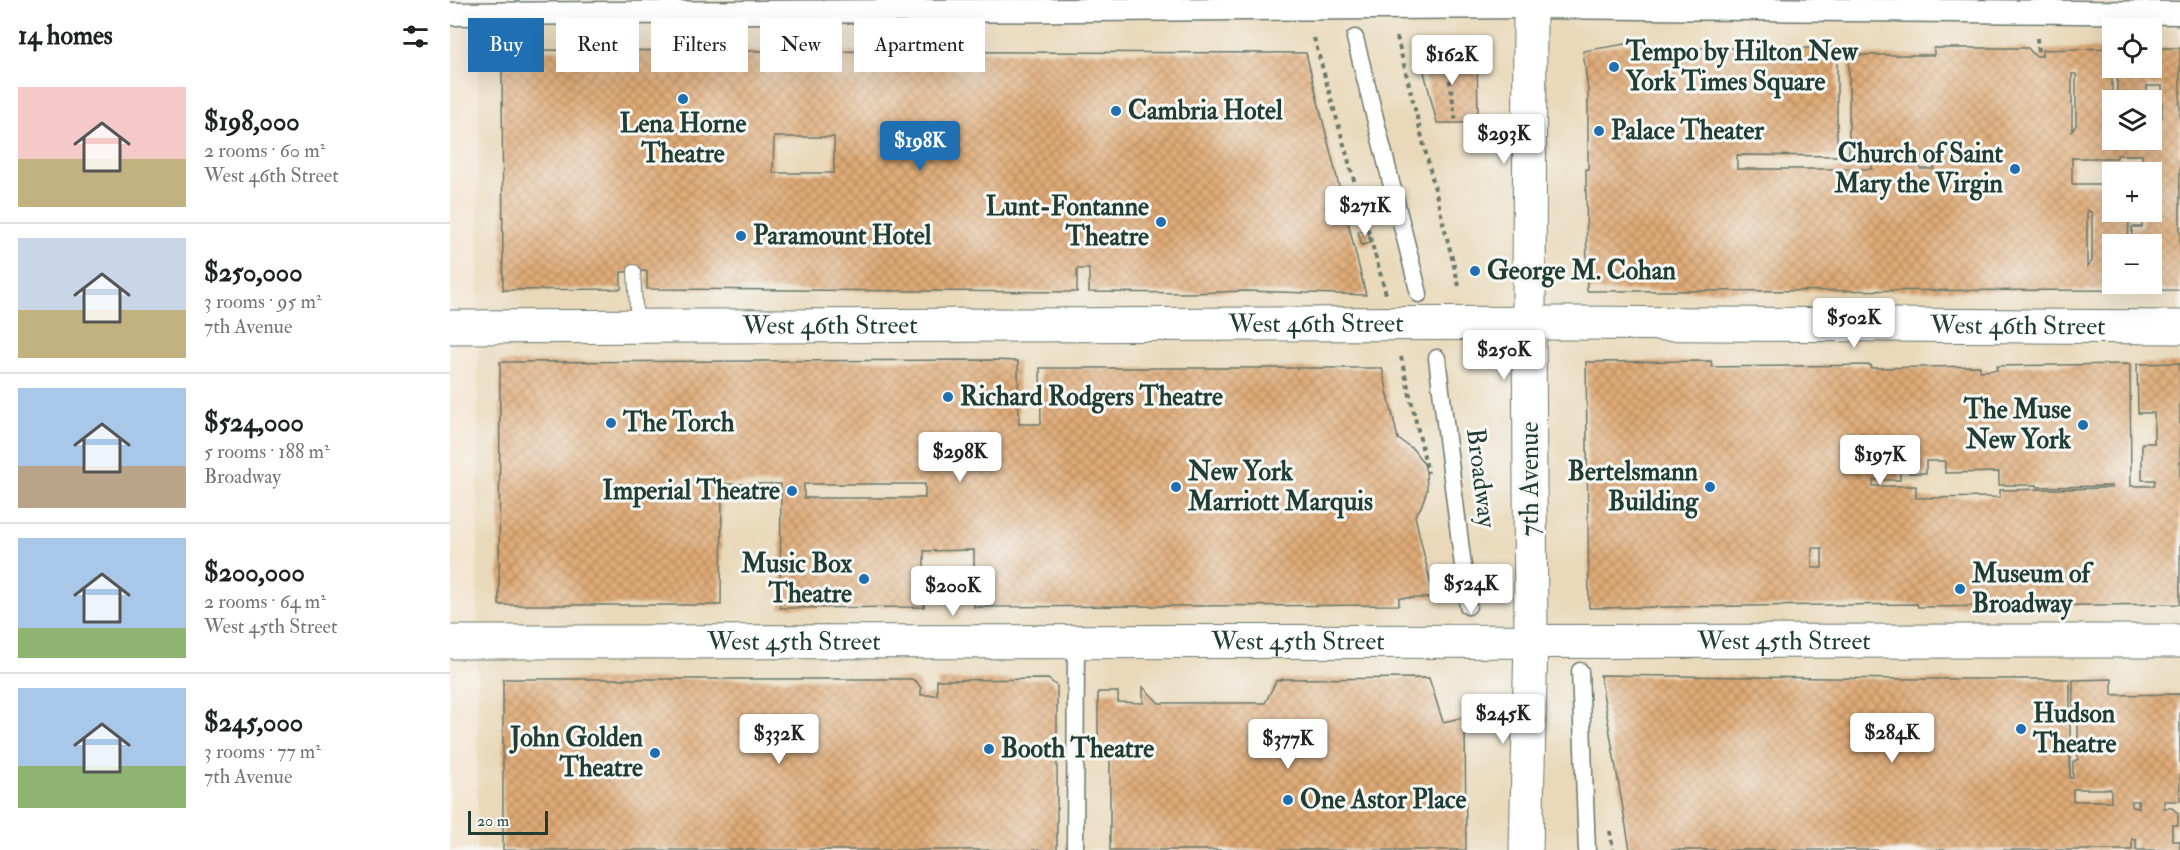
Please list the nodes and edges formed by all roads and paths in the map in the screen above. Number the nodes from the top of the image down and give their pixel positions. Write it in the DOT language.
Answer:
graph roads {
  1 [pos="1332,4"];
  2 [pos="1375,4"];
  3 [pos="1530,4"];
  4 [pos="2180,13"];
  5 [pos="450,14"];
  6 [pos="1397,37"];
  7 [pos="1314,38"];
  8 [pos="1354,38"];
  9 [pos="2037,38"];
  10 [pos="1446,53"];
  11 [pos="2038,56"];
  12 [pos="1456,123"];
  13 [pos="634,271"];
  14 [pos="1460,291"];
  15 [pos="1419,294"];
  16 [pos="1387,297"];
  17 [pos="1529,323"];
  18 [pos="450,327"];
  19 [pos="637,327"];
  20 [pos="2180,327"];
  21 [pos="1437,358"];
  22 [pos="1468,606"];
  23 [pos="1531,640"];
  24 [pos="2180,641"];
  25 [pos="450,642"];
  26 [pos="1076,642"];
  27 [pos="1580,671"];
  28 [pos="1075,850"];
  29 [pos="1526,850"];
  30 [pos="1587,850"];
  1 -- 2 [label="street"];
  1 -- 5 [label="street"];
  2 -- 3 [label="street"];
  3 -- 4 [label="street"];
  3 -- 17 [label="main road, 7th Avenue"];
  6 -- 14 [label="path"];
  7 -- 16 [label="path"];
  8 -- 15 [label="street"];
  9 -- 11 [label="path"];
  10 -- 12 [label="path"];
  13 -- 19 [label="lane"];
  17 -- 19 [label="main road, West 46th Street"];
  17 -- 20 [label="main road, West 46th Street"];
  17 -- 23 [label="main road, 7th Avenue"];
  18 -- 19 [label="main road, West 46th Street"];
  21 -- 22 [label="street, Broadway"];
  23 -- 24 [label="main road, West 45th Street"];
  23 -- 26 [label="main road, West 45th Street"];
  23 -- 29 [label="main road, 7th Avenue"];
  25 -- 26 [label="main road, West 45th Street"];
  26 -- 28 [label="street"];
  27 -- 30 [label="street"];
}
